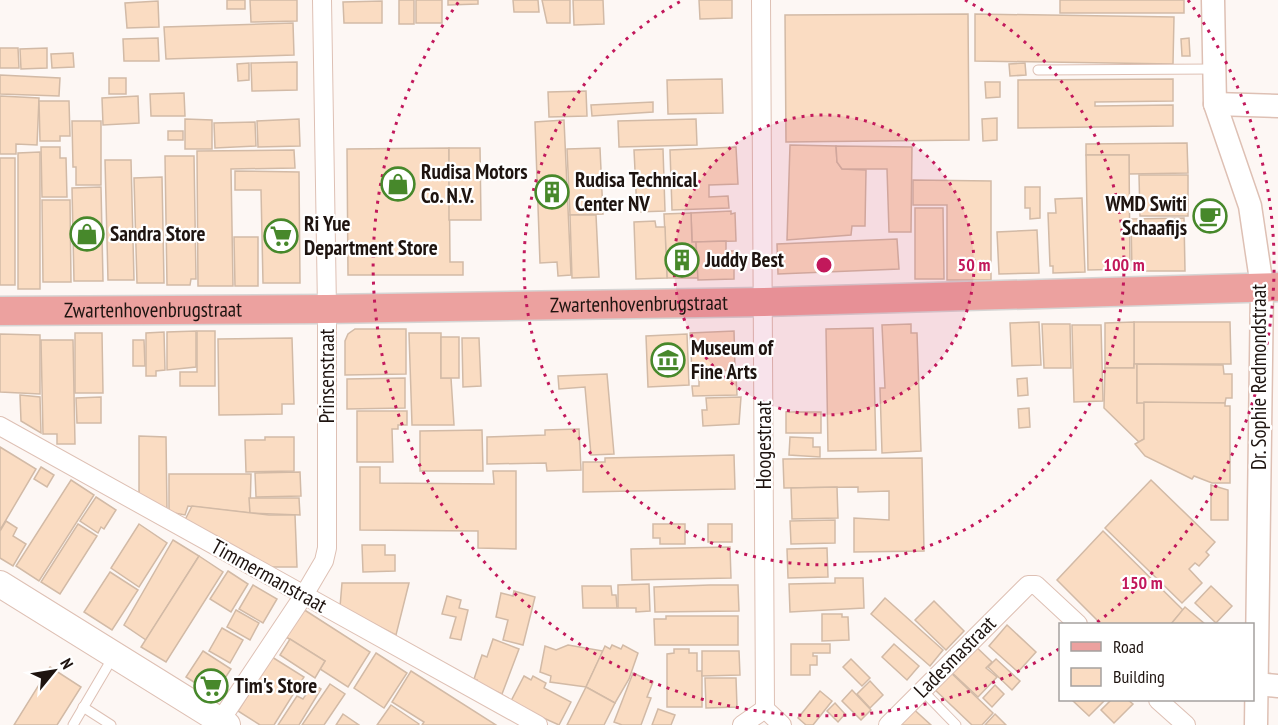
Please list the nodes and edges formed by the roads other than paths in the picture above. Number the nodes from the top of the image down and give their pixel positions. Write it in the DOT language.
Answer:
graph roads {
  1 [pos="322,0"];
  2 [pos="761,0"];
  3 [pos="1213,0"];
  4 [pos="1214,69"];
  5 [pos="1038,70"];
  6 [pos="1215,104"];
  7 [pos="1278,106"];
  8 [pos="1270,287"];
  9 [pos="764,302"];
  10 [pos="327,309"];
  11 [pos="0,311"];
  12 [pos="0,426"];
  13 [pos="0,584"];
  14 [pos="304,595"];
  15 [pos="1077,623"];
  16 [pos="115,655"];
  17 [pos="1261,679"];
  18 [pos="922,690"];
  19 [pos="1160,701"];
  20 [pos="84,707"];
  21 [pos="765,709"];
  22 [pos="224,723"];
  23 [pos="73,725"];
  24 [pos="111,725"];
  25 [pos="538,725"];
  26 [pos="742,725"];
  27 [pos="782,725"];
  28 [pos="888,725"];
  29 [pos="956,725"];
  30 [pos="1186,725"];
  31 [pos="1256,725"];
  1 -- 10 [label="street, Prinsenstraat"];
  2 -- 9 [label="street, Hoogestraat"];
  3 -- 4 [label="street, Dr. Sophie Redmondstraat"];
  4 -- 5 [label="lane"];
  4 -- 6 [label="street, Dr. Sophie Redmondstraat"];
  6 -- 7 [label="street"];
  6 -- 8 [label="street, Dr. Sophie Redmondstraat"];
  8 -- 9 [label="main road, Zwartenhovenbrugstraat"];
  8 -- 17 [label="street, Dr. Sophie Redmondstraat"];
  9 -- 10 [label="main road, Zwartenhovenbrugstraat"];
  9 -- 21 [label="street, Hoogestraat"];
  10 -- 11 [label="main road, Zwartenhovenbrugstraat"];
  10 -- 14 [label="street, Prinsenstraat"];
  12 -- 14 [label="street, Timmermanstraat"];
  13 -- 16 [label="main road"];
  14 -- 22 [label="street, Prinsenstraat"];
  14 -- 25 [label="street, Timmermanstraat"];
  15 -- 18 [label="street, Ladesmastraat"];
  16 -- 20 [label="lane"];
  16 -- 22 [label="main road"];
  17 -- 31 [label="street, Dr. Sophie Redmondstraat"];
  18 -- 28 [label="street, Ladesmastraat"];
  18 -- 29 [label="lane"];
  19 -- 30 [label="street"];
  20 -- 23 [label="lane"];
  20 -- 24 [label="lane"];
  21 -- 26 [label="street"];
  21 -- 27 [label="street"];
}
